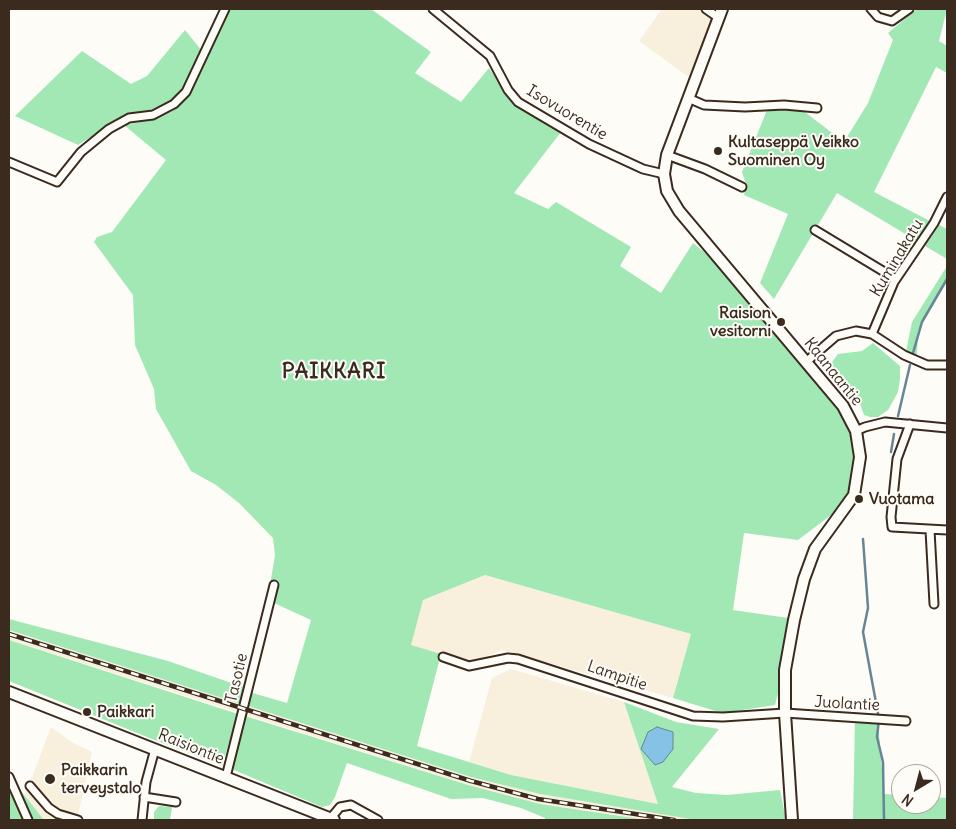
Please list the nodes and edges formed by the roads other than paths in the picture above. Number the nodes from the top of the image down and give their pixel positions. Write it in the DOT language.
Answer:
graph roads {
  1 [pos="225,9"];
  2 [pos="433,9"];
  3 [pos="706,9"];
  4 [pos="871,9"];
  5 [pos="909,9"];
  6 [pos="720,13"];
  7 [pos="688,98"];
  8 [pos="817,108"];
  9 [pos="667,155"];
  10 [pos="9,162"];
  11 [pos="664,174"];
  12 [pos="742,187"];
  13 [pos="947,197"];
  14 [pos="815,230"];
  15 [pos="896,279"];
  16 [pos="872,334"];
  17 [pos="806,362"];
  18 [pos="947,365"];
  19 [pos="910,424"];
  20 [pos="947,428"];
  21 [pos="856,431"];
  22 [pos="930,530"];
  23 [pos="947,530"];
  24 [pos="274,584"];
  25 [pos="934,604"];
  26 [pos="443,657"];
  27 [pos="9,692"];
  28 [pos="785,714"];
  29 [pos="906,721"];
  30 [pos="155,749"];
  31 [pos="9,776"];
  32 [pos="226,778"];
  33 [pos="30,786"];
  34 [pos="144,797"];
  35 [pos="176,802"];
  36 [pos="28,820"];
  37 [pos="78,820"];
  38 [pos="142,820"];
  39 [pos="332,820"];
  40 [pos="378,820"];
  41 [pos="792,820"];
  1 -- 10 [label="street"];
  2 -- 11 [label="street, Isovuorentie"];
  3 -- 6 [label="street"];
  4 -- 5 [label="street"];
  6 -- 7 [label="street, Kaanaantie"];
  7 -- 8 [label="street"];
  7 -- 9 [label="street, Kaanaantie"];
  9 -- 11 [label="street, Kaanaantie"];
  9 -- 12 [label="street"];
  11 -- 17 [label="street, Kaanaantie"];
  13 -- 15 [label="street, Kuminakatu"];
  14 -- 15 [label="street"];
  15 -- 16 [label="street, Kuminakatu"];
  16 -- 17 [label="street"];
  16 -- 18 [label="street"];
  17 -- 21 [label="street, Kaanaantie"];
  19 -- 20 [label="street"];
  19 -- 21 [label="street"];
  19 -- 22 [label="street"];
  21 -- 28 [label="street, Kaanaantie"];
  22 -- 23 [label="street"];
  22 -- 25 [label="street"];
  24 -- 32 [label="street, Tasotie"];
  26 -- 28 [label="street, Lampitie"];
  27 -- 30 [label="street, Raisiontie"];
  28 -- 29 [label="street, Juolantie"];
  28 -- 41 [label="street, Kaanaantie"];
  30 -- 32 [label="street, Raisiontie"];
  30 -- 34 [label="street"];
  31 -- 36 [label="street"];
  32 -- 39 [label="street, Raisiontie"];
  33 -- 37 [label="street"];
  34 -- 35 [label="street"];
  34 -- 38 [label="street"];
  39 -- 40 [label="street"];
}
